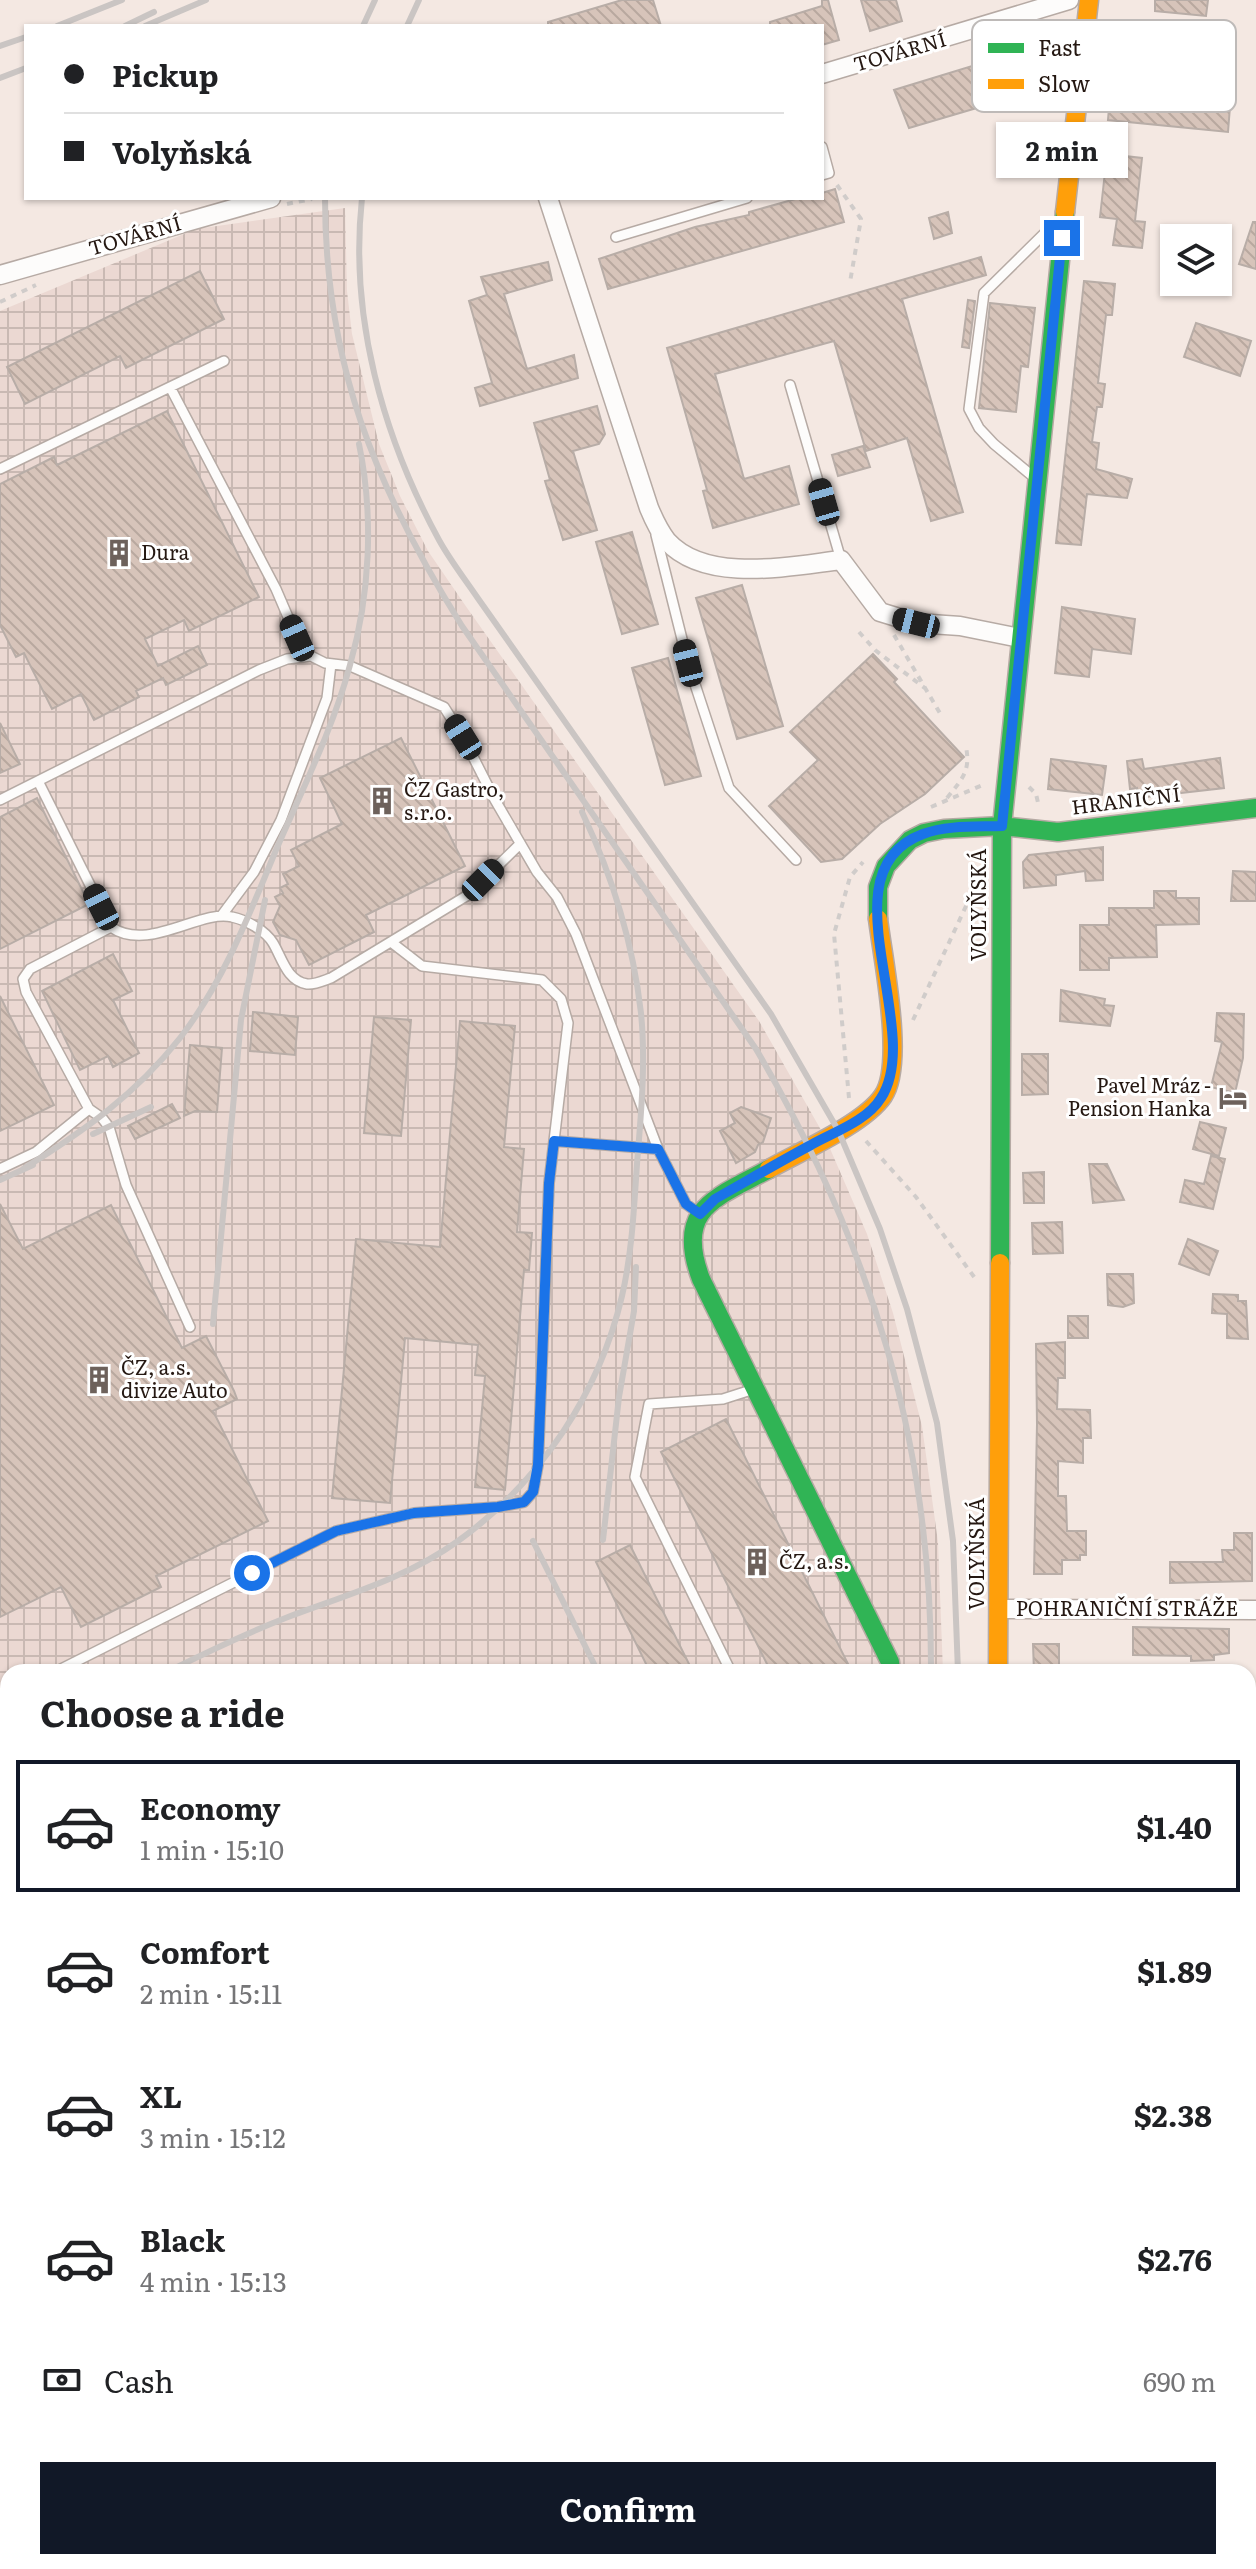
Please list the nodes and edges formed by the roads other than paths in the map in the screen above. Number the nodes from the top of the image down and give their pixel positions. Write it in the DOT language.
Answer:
graph roads {
  1 [pos="1069,0"];
  2 [pos="1089,0"];
  3 [pos="1002,20"];
  4 [pos="1087,20"];
  5 [pos="972,29"];
  6 [pos="824,73"];
  7 [pos="1076,112"];
  8 [pos="264,200"];
  9 [pos="549,200"];
  10 [pos="740,200"];
  11 [pos="1065,213"];
  12 [pos="616,237"];
  13 [pos="0,275"];
  14 [pos="224,361"];
  15 [pos="790,385"];
  16 [pos="170,387"];
  17 [pos="0,469"];
  18 [pos="1039,482"];
  19 [pos="649,508"];
  20 [pos="841,560"];
  21 [pos="1020,638"];
  22 [pos="311,656"];
  23 [pos="331,664"];
  24 [pos="38,781"];
  25 [pos="0,800"];
  26 [pos="1256,808"];
  27 [pos="1002,826"];
  28 [pos="520,844"];
  29 [pos="796,860"];
  30 [pos="222,915"];
  31 [pos="111,927"];
  32 [pos="391,942"];
  33 [pos="89,1109"];
  34 [pos="554,1141"];
  35 [pos="658,1149"];
  36 [pos="0,1169"];
  37 [pos="700,1214"];
  38 [pos="190,1327"];
  39 [pos="755,1389"];
  40 [pos="999,1609"];
  41 [pos="1256,1610"];
  42 [pos="71,1664"];
  43 [pos="727,1664"];
  44 [pos="890,1664"];
  45 [pos="998,1664"];
  1 -- 3 [label="street, TOVÁRNÍ"];
  2 -- 4 [label="main road, VOLYŇSKÁ"];
  5 -- 6 [label="street, TOVÁRNÍ"];
  7 -- 11 [label="main road, VOLYŇSKÁ"];
  8 -- 13 [label="street, TOVÁRNÍ"];
  9 -- 19 [label="street"];
  10 -- 12 [label="lane"];
  11 -- 18 [label="main road, VOLYŇSKÁ"];
  11 -- 18 [label="lane"];
  14 -- 16 [label="lane"];
  15 -- 20 [label="lane"];
  16 -- 17 [label="lane"];
  16 -- 22 [label="lane"];
  18 -- 21 [label="main road, VOLYŇSKÁ"];
  19 -- 20 [label="street"];
  19 -- 29 [label="lane"];
  20 -- 21 [label="street"];
  21 -- 27 [label="main road, VOLYŇSKÁ"];
  22 -- 23 [label="lane"];
  22 -- 24 [label="lane"];
  23 -- 28 [label="lane"];
  23 -- 30 [label="lane"];
  24 -- 25 [label="lane"];
  24 -- 31 [label="lane"];
  26 -- 27 [label="main road, HRANIČNÍ"];
  27 -- 37 [label="main road, HRANIČNÍ"];
  27 -- 40 [label="main road, VOLYŇSKÁ"];
  28 -- 32 [label="lane"];
  28 -- 35 [label="lane"];
  30 -- 31 [label="lane"];
  30 -- 32 [label="lane"];
  31 -- 33 [label="lane"];
  32 -- 34 [label="lane"];
  33 -- 36 [label="lane"];
  33 -- 38 [label="lane"];
  34 -- 35 [label="lane"];
  34 -- 42 [label="lane"];
  35 -- 37 [label="lane"];
  37 -- 39 [label="main road"];
  39 -- 43 [label="lane"];
  39 -- 44 [label="main road"];
  40 -- 41 [label="street, POHRANIČNÍ STRÁŽE"];
  40 -- 45 [label="main road, VOLYŇSKÁ"];
}
